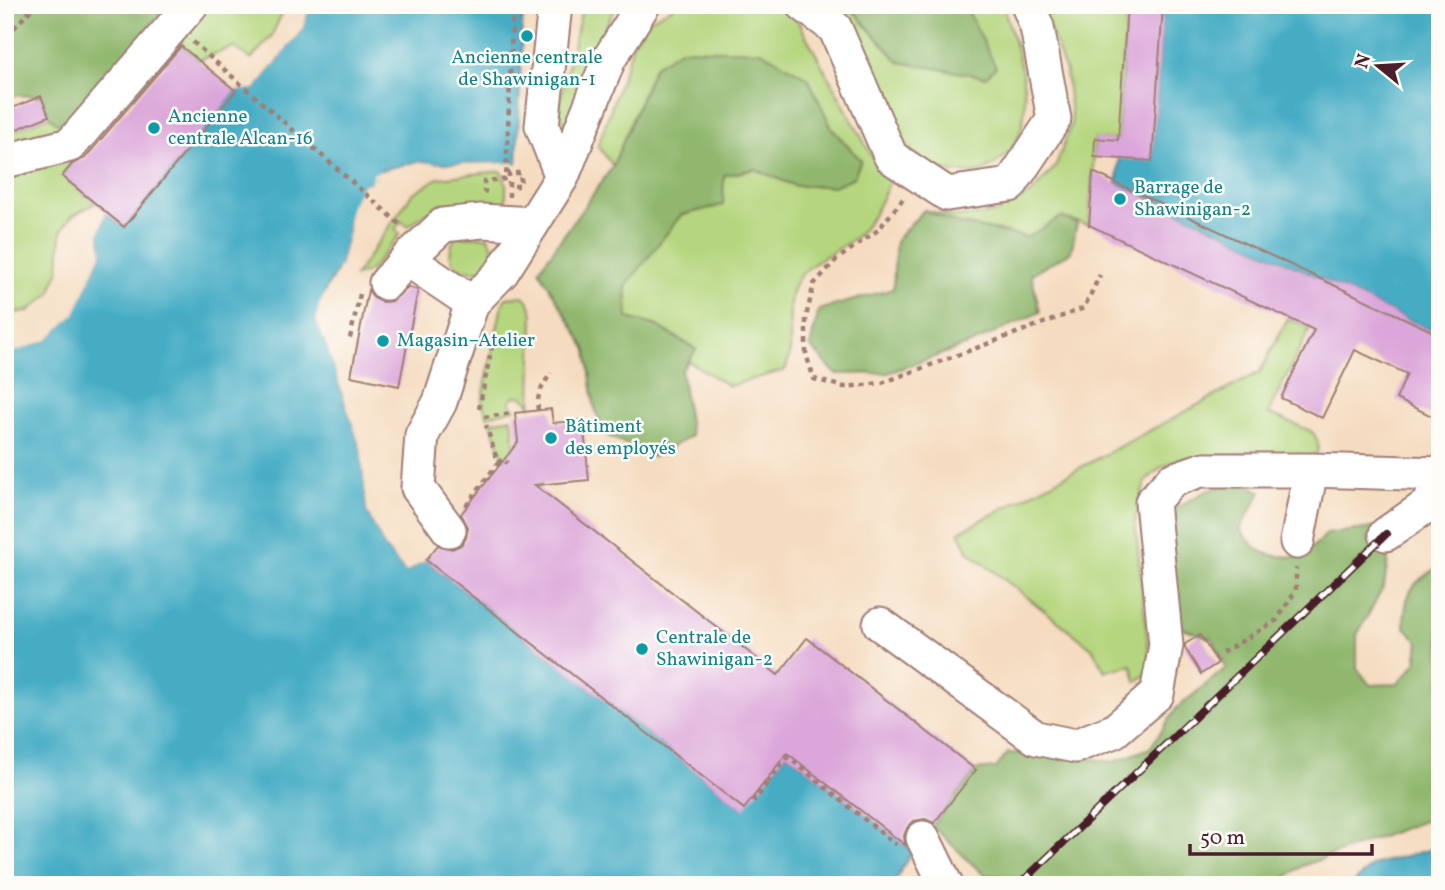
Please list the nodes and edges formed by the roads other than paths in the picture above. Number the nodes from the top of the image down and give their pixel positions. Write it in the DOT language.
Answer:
graph roads {
  1 [pos="191,5"];
  2 [pos="555,5"];
  3 [pos="643,5"];
  4 [pos="804,5"];
  5 [pos="1028,5"];
  6 [pos="5,161"];
  7 [pos="562,177"];
  8 [pos="532,224"];
  9 [pos="472,303"];
  10 [pos="1311,470"];
  11 [pos="1438,473"];
  12 [pos="449,530"];
  13 [pos="1386,534"];
  14 [pos="1297,542"];
  15 [pos="880,624"];
  1 -- 6 [label="lane"];
  2 -- 7 [label="lane"];
  3 -- 7 [label="lane"];
  4 -- 5 [label="lane"];
  7 -- 8 [label="lane"];
  8 -- 9 [label="lane"];
  8 -- 9 [label="lane"];
  9 -- 12 [label="lane"];
  10 -- 11 [label="lane"];
  10 -- 14 [label="lane"];
  10 -- 15 [label="lane"];
  11 -- 13 [label="lane"];
}
